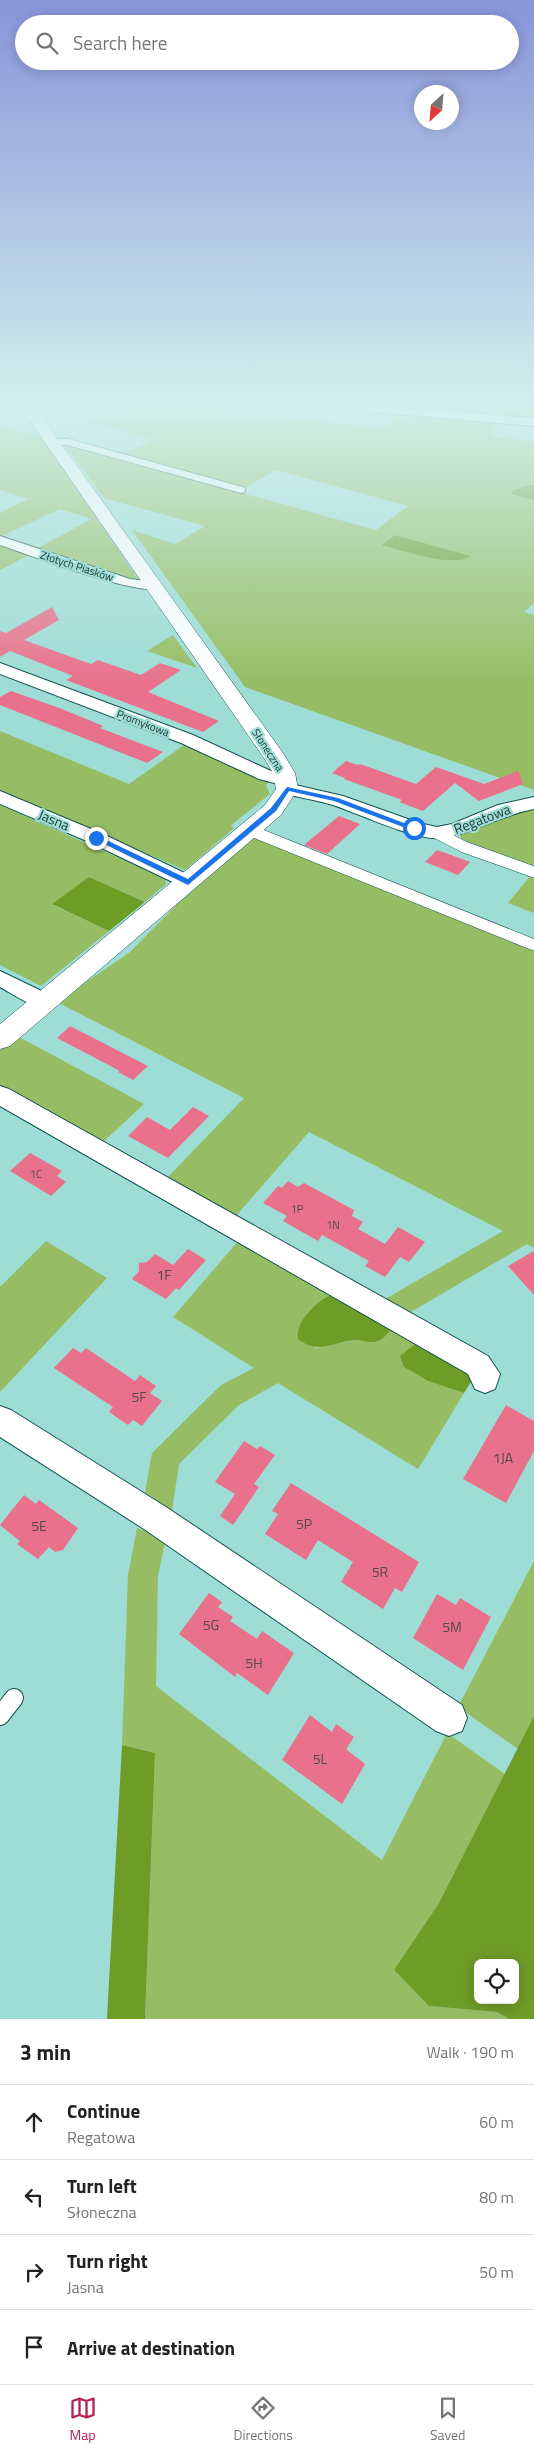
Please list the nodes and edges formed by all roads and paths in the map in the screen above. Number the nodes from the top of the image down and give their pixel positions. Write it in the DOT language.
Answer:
graph roads {
  1 [pos="91,496"];
  2 [pos="0,540"];
  3 [pos="155,586"];
  4 [pos="0,668"];
  5 [pos="286,784"];
  6 [pos="0,797"];
  7 [pos="534,803"];
  8 [pos="249,830"];
  9 [pos="437,833"];
  10 [pos="534,872"];
  11 [pos="188,882"];
  12 [pos="534,945"];
  13 [pos="0,978"];
  14 [pos="44,1001"];
  15 [pos="0,1038"];
  16 [pos="0,1095"];
  17 [pos="485,1380"];
  18 [pos="0,1420"];
  19 [pos="14,1698"];
  20 [pos="0,1716"];
  21 [pos="450,1718"];
  1 -- 3 [label="street, Słoneczna"];
  2 -- 3 [label="street, Złotych Piasków"];
  3 -- 5 [label="street, Słoneczna"];
  4 -- 5 [label="street, Promykowa"];
  5 -- 8 [label="street, Słoneczna"];
  5 -- 9 [label="street, Regatowa"];
  6 -- 11 [label="street, Jasna"];
  7 -- 9 [label="street, Regatowa"];
  8 -- 11 [label="street, Słoneczna"];
  8 -- 12 [label="lane"];
  9 -- 10 [label="lane"];
  11 -- 14 [label="street, Słoneczna"];
  13 -- 14 [label="street"];
  14 -- 15 [label="street, Słoneczna"];
  16 -- 17 [label="street"];
  18 -- 21 [label="street"];
  19 -- 20 [label="lane"];
}
